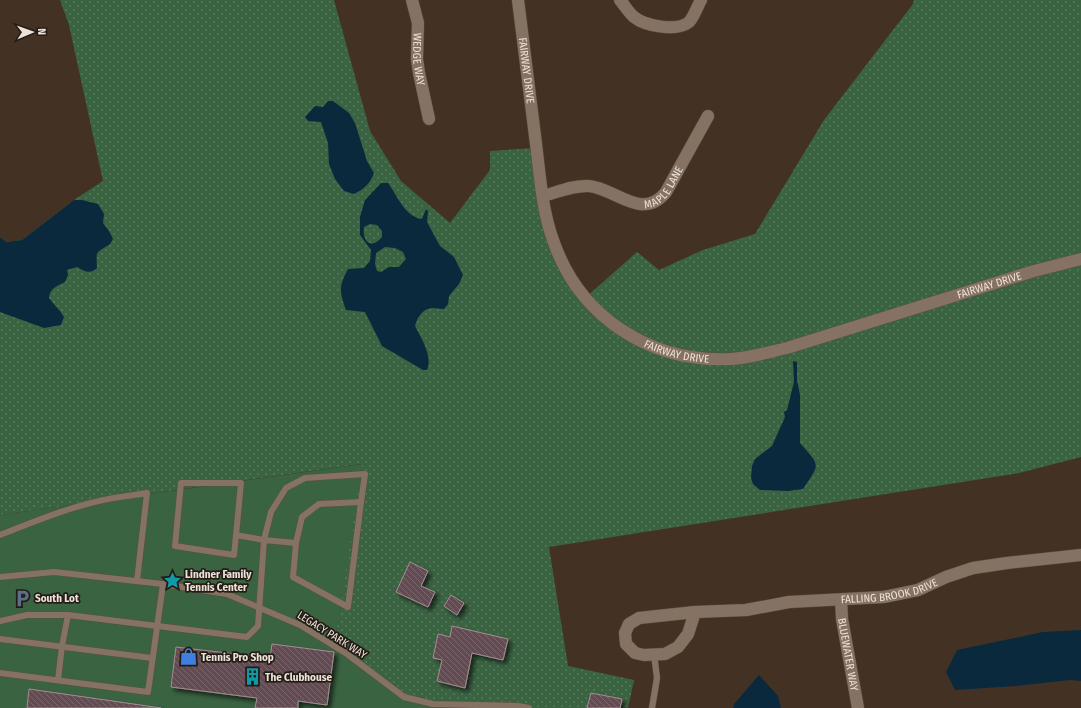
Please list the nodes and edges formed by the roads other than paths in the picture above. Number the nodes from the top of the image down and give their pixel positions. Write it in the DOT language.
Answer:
graph roads {
  1 [pos="412,0"];
  2 [pos="518,0"];
  3 [pos="620,0"];
  4 [pos="701,0"];
  5 [pos="708,116"];
  6 [pos="429,119"];
  7 [pos="543,196"];
  8 [pos="1081,259"];
  9 [pos="362,502"];
  10 [pos="236,535"];
  11 [pos="0,536"];
  12 [pos="264,540"];
  13 [pos="296,544"];
  14 [pos="1081,555"];
  15 [pos="0,577"];
  16 [pos="137,582"];
  17 [pos="162,584"];
  18 [pos="841,600"];
  19 [pos="259,607"];
  20 [pos="695,612"];
  21 [pos="68,615"];
  22 [pos="0,620"];
  23 [pos="157,626"];
  24 [pos="0,639"];
  25 [pos="62,646"];
  26 [pos="654,654"];
  27 [pos="152,658"];
  28 [pos="0,673"];
  29 [pos="58,680"];
  30 [pos="529,708"];
  31 [pos="652,708"];
  32 [pos="858,708"];
  1 -- 6 [label="street, WEDGE WAY"];
  2 -- 7 [label="street, FAIRWAY DRIVE"];
  3 -- 4 [label="street"];
  5 -- 7 [label="street, MAPLE LANE"];
  7 -- 8 [label="street, FAIRWAY DRIVE"];
  9 -- 12 [label="lane"];
  9 -- 13 [label="lane"];
  9 -- 13 [label="lane"];
  10 -- 10 [label="lane"];
  10 -- 12 [label="lane"];
  11 -- 16 [label="lane"];
  12 -- 13 [label="lane"];
  12 -- 19 [label="lane"];
  14 -- 18 [label="street, FALLING BROOK DRIVE"];
  15 -- 16 [label="lane, LEGACY PARK WAY"];
  16 -- 17 [label="lane, LEGACY PARK WAY"];
  17 -- 19 [label="lane, LEGACY PARK WAY"];
  17 -- 23 [label="lane"];
  18 -- 20 [label="street, FALLING BROOK DRIVE"];
  18 -- 32 [label="street, BLUEWATER WAY"];
  19 -- 23 [label="lane"];
  19 -- 30 [label="lane, LEGACY PARK WAY"];
  20 -- 26 [label="street, FALLING BROOK DRIVE"];
  20 -- 26 [label="street, FALLING BROOK DRIVE"];
  21 -- 22 [label="lane"];
  21 -- 23 [label="lane"];
  21 -- 25 [label="lane"];
  23 -- 27 [label="lane"];
  24 -- 25 [label="lane"];
  25 -- 27 [label="lane"];
  25 -- 29 [label="lane"];
  26 -- 31 [label="lane"];
  27 -- 29 [label="lane"];
  28 -- 29 [label="lane"];
}
